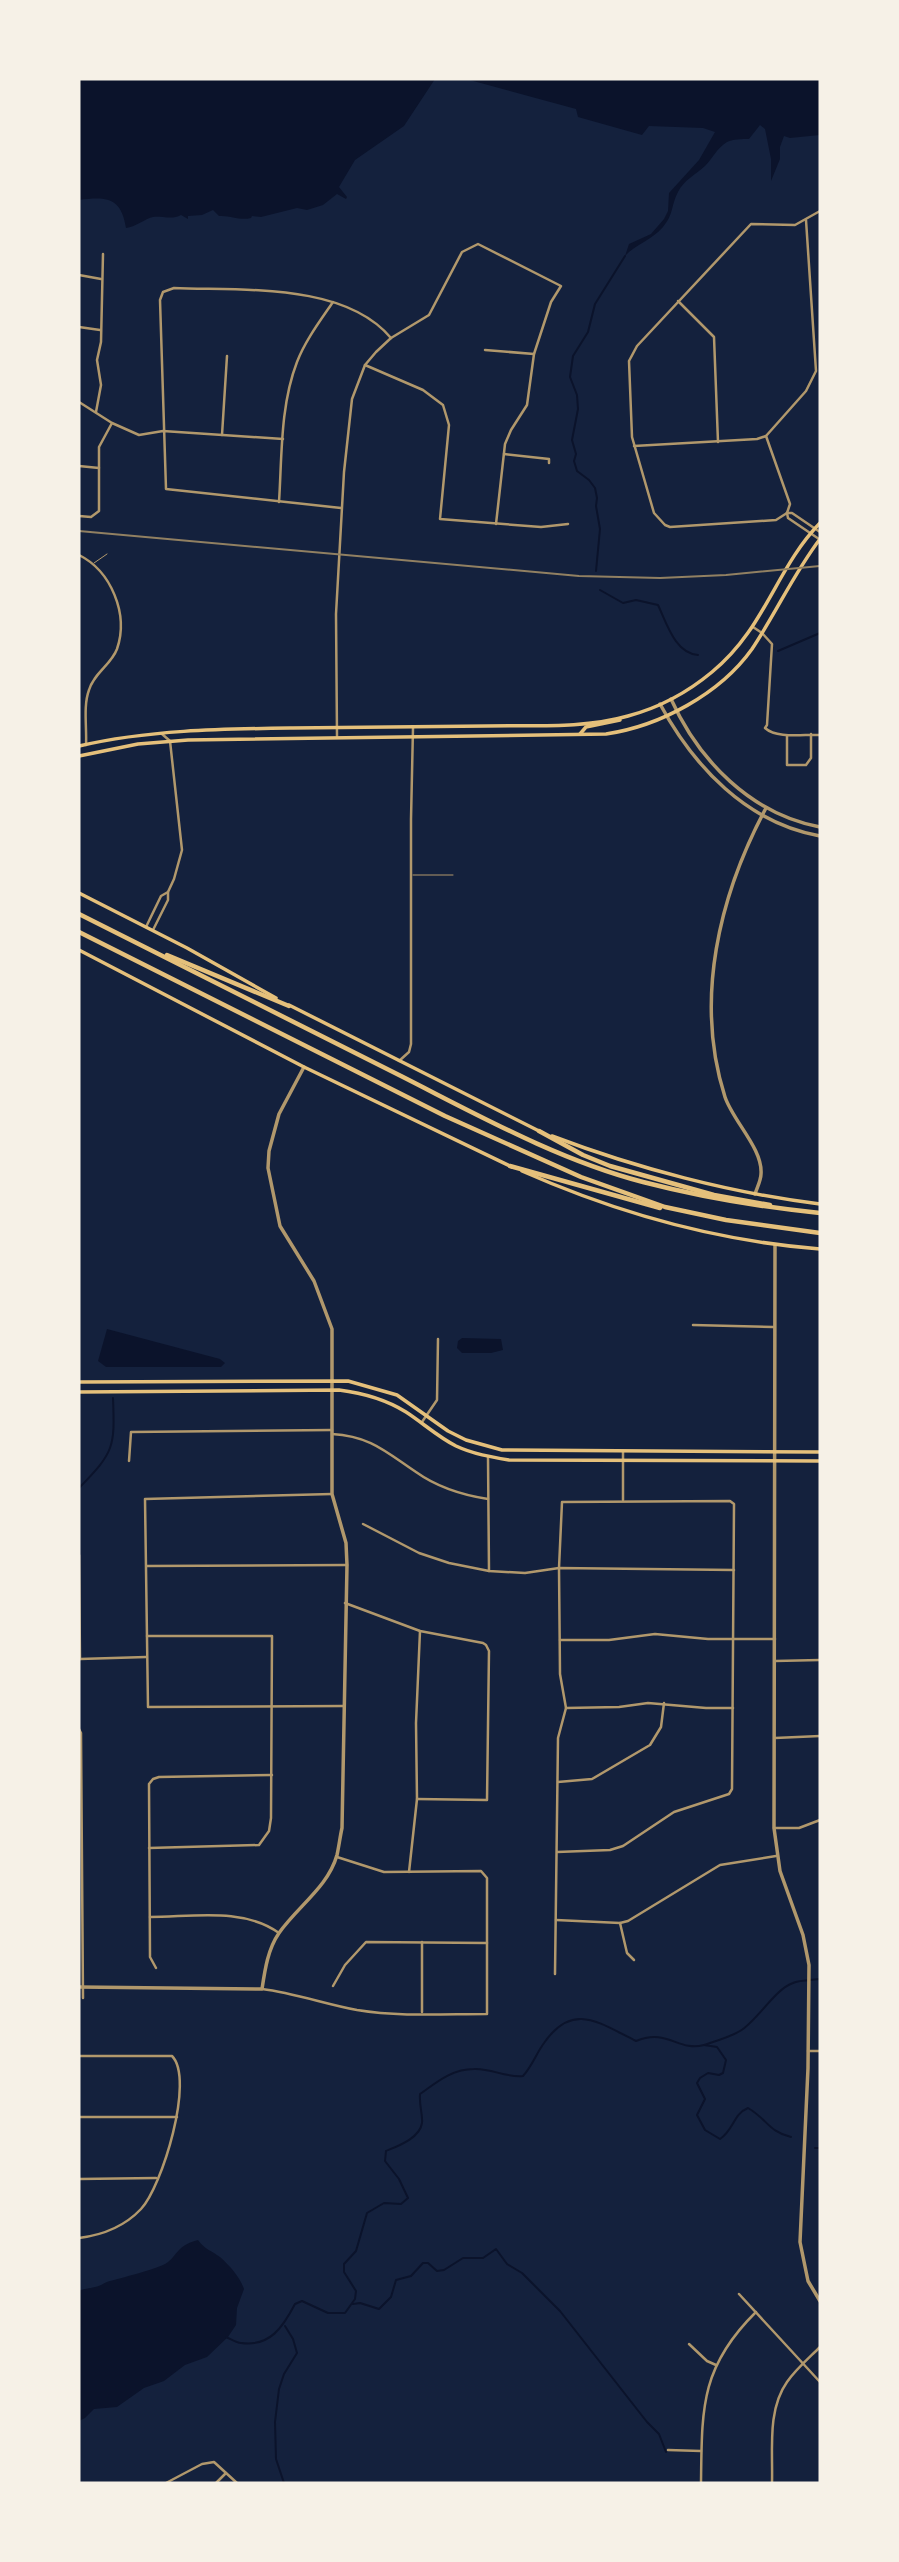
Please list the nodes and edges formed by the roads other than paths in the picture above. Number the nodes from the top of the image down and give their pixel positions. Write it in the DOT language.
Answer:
graph roads {
  1 [pos="820,211"];
  2 [pos="806,219"];
  3 [pos="103,254"];
  4 [pos="79,275"];
  5 [pos="101,279"];
  6 [pos="678,301"];
  7 [pos="333,302"];
  8 [pos="79,327"];
  9 [pos="101,330"];
  10 [pos="391,338"];
  11 [pos="485,351"];
  12 [pos="534,354"];
  13 [pos="227,356"];
  14 [pos="365,365"];
  15 [pos="79,402"];
  16 [pos="96,412"];
  17 [pos="112,423"];
  18 [pos="163,431"];
  19 [pos="222,435"];
  20 [pos="765,436"];
  21 [pos="283,439"];
  22 [pos="718,442"];
  23 [pos="634,446"];
  24 [pos="504,454"];
  25 [pos="549,463"];
  26 [pos="79,466"];
  27 [pos="99,468"];
  28 [pos="279,502"];
  29 [pos="341,508"];
  30 [pos="787,513"];
  31 [pos="79,516"];
  32 [pos="820,523"];
  33 [pos="496,524"];
  34 [pos="568,524"];
  35 [pos="815,528"];
  36 [pos="820,532"];
  37 [pos="811,534"];
  38 [pos="820,539"];
  39 [pos="107,554"];
  40 [pos="79,555"];
  41 [pos="92,564"];
  42 [pos="753,627"];
  43 [pos="762,633"];
  44 [pos="671,699"];
  45 [pos="660,704"];
  46 [pos="676,711"];
  47 [pos="667,716"];
  48 [pos="625,717"];
  49 [pos="524,725"];
  50 [pos="337,727"];
  51 [pos="413,728"];
  52 [pos="161,733"];
  53 [pos="524,734"];
  54 [pos="579,734"];
  55 [pos="811,734"];
  56 [pos="820,735"];
  57 [pos="412,736"];
  58 [pos="787,736"];
  59 [pos="337,737"];
  60 [pos="170,741"];
  61 [pos="86,744"];
  62 [pos="79,746"];
  63 [pos="79,756"];
  64 [pos="766,808"];
  65 [pos="762,816"];
  66 [pos="820,827"];
  67 [pos="820,836"];
  68 [pos="411,875"];
  69 [pos="453,876"];
  70 [pos="168,892"];
  71 [pos="79,893"];
  72 [pos="79,914"];
  73 [pos="146,927"];
  74 [pos="153,930"];
  75 [pos="79,932"];
  76 [pos="143,946"];
  77 [pos="79,950"];
  78 [pos="289,1006"];
  79 [pos="399,1061"];
  80 [pos="304,1068"];
  81 [pos="539,1131"];
  82 [pos="510,1166"];
  83 [pos="754,1195"];
  84 [pos="820,1204"];
  85 [pos="784,1210"];
  86 [pos="820,1213"];
  87 [pos="709,1217"];
  88 [pos="820,1233"];
  89 [pos="775,1245"];
  90 [pos="820,1249"];
  91 [pos="693,1325"];
  92 [pos="776,1327"];
  93 [pos="438,1339"];
  94 [pos="331,1380"];
  95 [pos="79,1382"];
  96 [pos="331,1391"];
  97 [pos="79,1392"];
  98 [pos="427,1415"];
  99 [pos="422,1423"];
  100 [pos="332,1432"];
  101 [pos="623,1451"];
  102 [pos="775,1452"];
  103 [pos="820,1452"];
  104 [pos="488,1457"];
  105 [pos="129,1461"];
  106 [pos="623,1461"];
  107 [pos="775,1461"];
  108 [pos="820,1461"];
  109 [pos="332,1494"];
  110 [pos="488,1499"];
  111 [pos="623,1500"];
  112 [pos="363,1524"];
  113 [pos="79,1555"];
  114 [pos="146,1566"];
  115 [pos="346,1566"];
  116 [pos="559,1568"];
  117 [pos="733,1570"];
  118 [pos="489,1571"];
  119 [pos="80,1593"];
  120 [pos="345,1603"];
  121 [pos="420,1631"];
  122 [pos="147,1636"];
  123 [pos="733,1639"];
  124 [pos="775,1639"];
  125 [pos="559,1640"];
  126 [pos="146,1657"];
  127 [pos="80,1659"];
  128 [pos="820,1660"];
  129 [pos="775,1661"];
  130 [pos="664,1703"];
  131 [pos="273,1706"];
  132 [pos="344,1706"];
  133 [pos="566,1707"];
  134 [pos="733,1707"];
  135 [pos="79,1729"];
  136 [pos="820,1736"];
  137 [pos="775,1738"];
  138 [pos="273,1776"];
  139 [pos="558,1782"];
  140 [pos="417,1800"];
  141 [pos="820,1819"];
  142 [pos="774,1828"];
  143 [pos="149,1847"];
  144 [pos="557,1852"];
  145 [pos="776,1856"];
  146 [pos="337,1857"];
  147 [pos="409,1872"];
  148 [pos="150,1917"];
  149 [pos="556,1920"];
  150 [pos="620,1923"];
  151 [pos="279,1933"];
  152 [pos="422,1942"];
  153 [pos="487,1943"];
  154 [pos="79,1945"];
  155 [pos="84,1945"];
  156 [pos="634,1960"];
  157 [pos="156,1968"];
  158 [pos="555,1974"];
  159 [pos="333,1986"];
  160 [pos="81,1987"];
  161 [pos="262,1989"];
  162 [pos="83,1998"];
  163 [pos="422,2014"];
  164 [pos="808,2051"];
  165 [pos="820,2051"];
  166 [pos="79,2056"];
  167 [pos="79,2117"];
  168 [pos="177,2117"];
  169 [pos="158,2178"];
  170 [pos="79,2179"];
  171 [pos="79,2238"];
  172 [pos="739,2294"];
  173 [pos="820,2301"];
  174 [pos="755,2312"];
  175 [pos="689,2344"];
  176 [pos="820,2347"];
  177 [pos="803,2364"];
  178 [pos="716,2365"];
  179 [pos="820,2382"];
  180 [pos="668,2450"];
  181 [pos="701,2451"];
  182 [pos="226,2472"];
  183 [pos="166,2483"];
  184 [pos="216,2483"];
  185 [pos="237,2483"];
  186 [pos="701,2483"];
  187 [pos="772,2483"];
  1 -- 2 [label="street"];
  2 -- 6 [label="street"];
  2 -- 20 [label="street"];
  3 -- 5 [label="street"];
  4 -- 5 [label="street"];
  5 -- 9 [label="street"];
  6 -- 22 [label="street"];
  6 -- 23 [label="street"];
  7 -- 10 [label="street"];
  7 -- 18 [label="street"];
  7 -- 21 [label="street"];
  8 -- 9 [label="street"];
  9 -- 16 [label="street"];
  10 -- 12 [label="street"];
  10 -- 14 [label="street"];
  11 -- 12 [label="street"];
  12 -- 24 [label="street"];
  13 -- 19 [label="street"];
  14 -- 29 [label="street"];
  14 -- 33 [label="street"];
  15 -- 16 [label="street"];
  16 -- 17 [label="street"];
  17 -- 18 [label="street"];
  17 -- 27 [label="street"];
  18 -- 19 [label="street"];
  18 -- 28 [label="street"];
  19 -- 21 [label="street"];
  20 -- 22 [label="street"];
  20 -- 30 [label="street"];
  21 -- 28 [label="street"];
  22 -- 23 [label="street"];
  23 -- 30 [label="street"];
  24 -- 25 [label="street"];
  24 -- 33 [label="street"];
  26 -- 27 [label="street"];
  27 -- 31 [label="street"];
  28 -- 29 [label="street"];
  29 -- 50 [label="street"];
  30 -- 35 [label="street"];
  30 -- 37 [label="street"];
  32 -- 35 [label="main road"];
  33 -- 34 [label="street"];
  35 -- 36 [label="street"];
  35 -- 37 [label="main road"];
  37 -- 38 [label="street"];
  37 -- 42 [label="main road"];
  38 -- 43 [label="main road"];
  39 -- 41 [label="lane"];
  40 -- 41 [label="street"];
  41 -- 61 [label="street"];
  42 -- 43 [label="street"];
  42 -- 44 [label="main road"];
  43 -- 46 [label="main road"];
  43 -- 58 [label="street"];
  44 -- 45 [label="main road"];
  44 -- 46 [label="street"];
  45 -- 47 [label="street"];
  45 -- 48 [label="main road"];
  46 -- 47 [label="main road"];
  46 -- 64 [label="street"];
  47 -- 54 [label="main road"];
  47 -- 65 [label="street"];
  48 -- 49 [label="main road"];
  48 -- 54 [label="main road"];
  49 -- 51 [label="main road"];
  49 -- 53 [label="street"];
  50 -- 51 [label="main road"];
  50 -- 52 [label="main road"];
  50 -- 59 [label="street"];
  51 -- 57 [label="street"];
  52 -- 60 [label="street"];
  52 -- 61 [label="main road"];
  53 -- 54 [label="main road"];
  53 -- 57 [label="main road"];
  55 -- 56 [label="street"];
  55 -- 58 [label="street"];
  55 -- 58 [label="street"];
  57 -- 59 [label="main road"];
  57 -- 68 [label="street"];
  59 -- 60 [label="main road"];
  60 -- 63 [label="main road"];
  60 -- 70 [label="street"];
  61 -- 62 [label="main road"];
  64 -- 65 [label="street"];
  64 -- 66 [label="street"];
  65 -- 67 [label="street"];
  65 -- 83 [label="street"];
  68 -- 69 [label="lane"];
  68 -- 79 [label="street"];
  70 -- 73 [label="street"];
  70 -- 74 [label="street"];
  71 -- 73 [label="main road"];
  72 -- 76 [label="highway"];
  73 -- 74 [label="main road"];
  74 -- 78 [label="main road"];
  75 -- 87 [label="highway"];
  76 -- 78 [label="highway"];
  76 -- 85 [label="highway"];
  77 -- 80 [label="main road"];
  78 -- 79 [label="main road"];
  79 -- 81 [label="main road"];
  80 -- 82 [label="main road"];
  80 -- 94 [label="street"];
  81 -- 83 [label="main road"];
  81 -- 85 [label="highway"];
  82 -- 87 [label="highway"];
  82 -- 89 [label="main road"];
  83 -- 84 [label="main road"];
  85 -- 86 [label="highway"];
  87 -- 88 [label="highway"];
  89 -- 90 [label="main road"];
  89 -- 92 [label="street"];
  91 -- 92 [label="street"];
  92 -- 102 [label="street"];
  93 -- 98 [label="street"];
  94 -- 95 [label="main road"];
  94 -- 96 [label="street"];
  94 -- 98 [label="main road"];
  96 -- 97 [label="main road"];
  96 -- 99 [label="main road"];
  96 -- 100 [label="street"];
  98 -- 99 [label="street"];
  98 -- 101 [label="main road"];
  99 -- 104 [label="main road"];
  100 -- 105 [label="street"];
  100 -- 109 [label="street"];
  100 -- 110 [label="street"];
  101 -- 102 [label="main road"];
  101 -- 106 [label="street"];
  102 -- 103 [label="main road"];
  102 -- 107 [label="street"];
  104 -- 106 [label="main road"];
  104 -- 110 [label="street"];
  106 -- 107 [label="main road"];
  106 -- 111 [label="street"];
  107 -- 108 [label="main road"];
  107 -- 124 [label="street"];
  109 -- 114 [label="street"];
  109 -- 115 [label="street"];
  110 -- 118 [label="street"];
  111 -- 116 [label="street"];
  111 -- 117 [label="street"];
  112 -- 118 [label="street"];
  113 -- 119 [label="street"];
  114 -- 115 [label="street"];
  114 -- 122 [label="street"];
  115 -- 120 [label="street"];
  116 -- 117 [label="street"];
  116 -- 118 [label="street"];
  116 -- 125 [label="street"];
  117 -- 123 [label="street"];
  119 -- 127 [label="street"];
  120 -- 121 [label="street"];
  120 -- 132 [label="street"];
  121 -- 140 [label="street"];
  121 -- 140 [label="street"];
  122 -- 126 [label="street"];
  122 -- 131 [label="street"];
  123 -- 124 [label="street"];
  123 -- 125 [label="street"];
  123 -- 134 [label="street"];
  124 -- 129 [label="street"];
  125 -- 133 [label="street"];
  126 -- 127 [label="street"];
  126 -- 131 [label="street"];
  128 -- 129 [label="street"];
  129 -- 137 [label="street"];
  130 -- 133 [label="street"];
  130 -- 134 [label="street"];
  130 -- 139 [label="street"];
  131 -- 132 [label="street"];
  131 -- 138 [label="street"];
  132 -- 146 [label="street"];
  133 -- 139 [label="street"];
  134 -- 144 [label="street"];
  135 -- 155 [label="street"];
  136 -- 137 [label="street"];
  137 -- 142 [label="street"];
  138 -- 143 [label="street"];
  138 -- 143 [label="street"];
  139 -- 144 [label="street"];
  140 -- 147 [label="street"];
  141 -- 142 [label="street"];
  142 -- 145 [label="street"];
  143 -- 148 [label="street"];
  144 -- 149 [label="street"];
  145 -- 150 [label="street"];
  145 -- 164 [label="street"];
  146 -- 147 [label="street"];
  146 -- 151 [label="street"];
  147 -- 153 [label="street"];
  148 -- 151 [label="street"];
  148 -- 157 [label="street"];
  149 -- 150 [label="street"];
  149 -- 158 [label="street"];
  150 -- 156 [label="street"];
  151 -- 161 [label="street"];
  152 -- 153 [label="street"];
  152 -- 159 [label="street"];
  152 -- 163 [label="street"];
  153 -- 163 [label="street"];
  154 -- 155 [label="street"];
  155 -- 160 [label="street"];
  160 -- 161 [label="street"];
  160 -- 162 [label="street"];
  161 -- 163 [label="street"];
  164 -- 165 [label="street"];
  164 -- 173 [label="street"];
  166 -- 168 [label="street"];
  167 -- 168 [label="street"];
  168 -- 169 [label="street"];
  169 -- 170 [label="street"];
  169 -- 171 [label="street"];
  172 -- 174 [label="street"];
  174 -- 177 [label="street"];
  174 -- 178 [label="street"];
  175 -- 178 [label="street"];
  176 -- 177 [label="street"];
  177 -- 179 [label="street"];
  177 -- 187 [label="street"];
  178 -- 181 [label="street"];
  180 -- 181 [label="street"];
  181 -- 186 [label="street"];
  182 -- 183 [label="street"];
  182 -- 184 [label="street"];
  182 -- 185 [label="street"];
}
